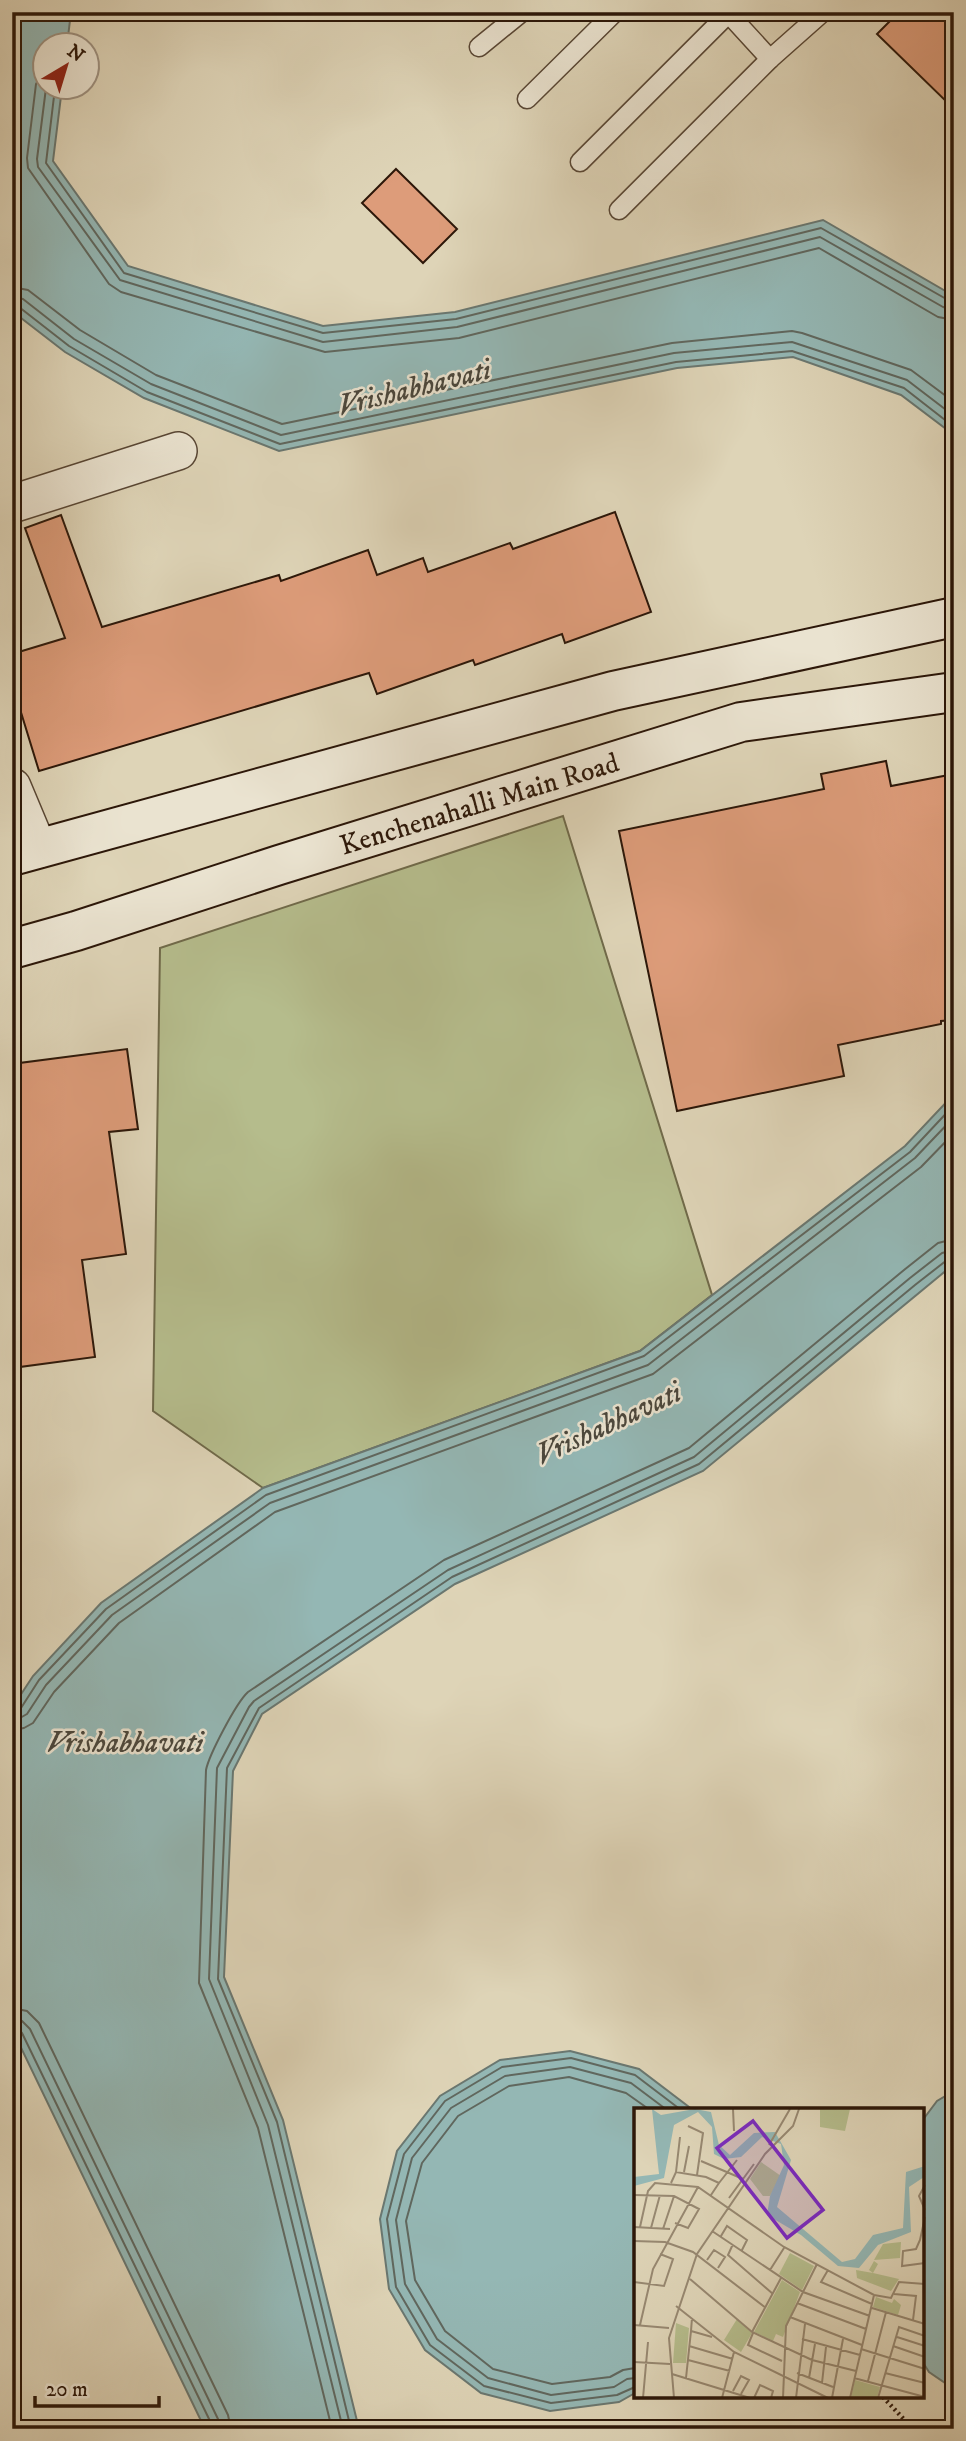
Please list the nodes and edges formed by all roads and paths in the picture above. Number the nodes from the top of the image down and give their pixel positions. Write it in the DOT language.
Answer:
graph roads {
  1 [pos="522,12"];
  2 [pos="615,12"];
  3 [pos="823,12"];
  4 [pos="728,13"];
  5 [pos="479,47"];
  6 [pos="769,59"];
  7 [pos="527,99"];
  8 [pos="580,162"];
  9 [pos="619,210"];
  10 [pos="178,451"];
  11 [pos="12,504"];
  12 [pos="954,617"];
  13 [pos="954,691"];
  14 [pos="12,787"];
  15 [pos="25,852"];
  16 [pos="12,949"];
  17 [pos="885,2399"];
  18 [pos="913,2429"];
  1 -- 5 [label="lane"];
  2 -- 7 [label="lane"];
  3 -- 6 [label="lane"];
  4 -- 6 [label="lane"];
  4 -- 8 [label="lane"];
  6 -- 9 [label="lane"];
  10 -- 11 [label="street"];
  12 -- 15 [label="main road"];
  13 -- 16 [label="main road, Kenchenahalli Main Road"];
  14 -- 15 [label="street"];
  17 -- 18 [label="path"];
}
